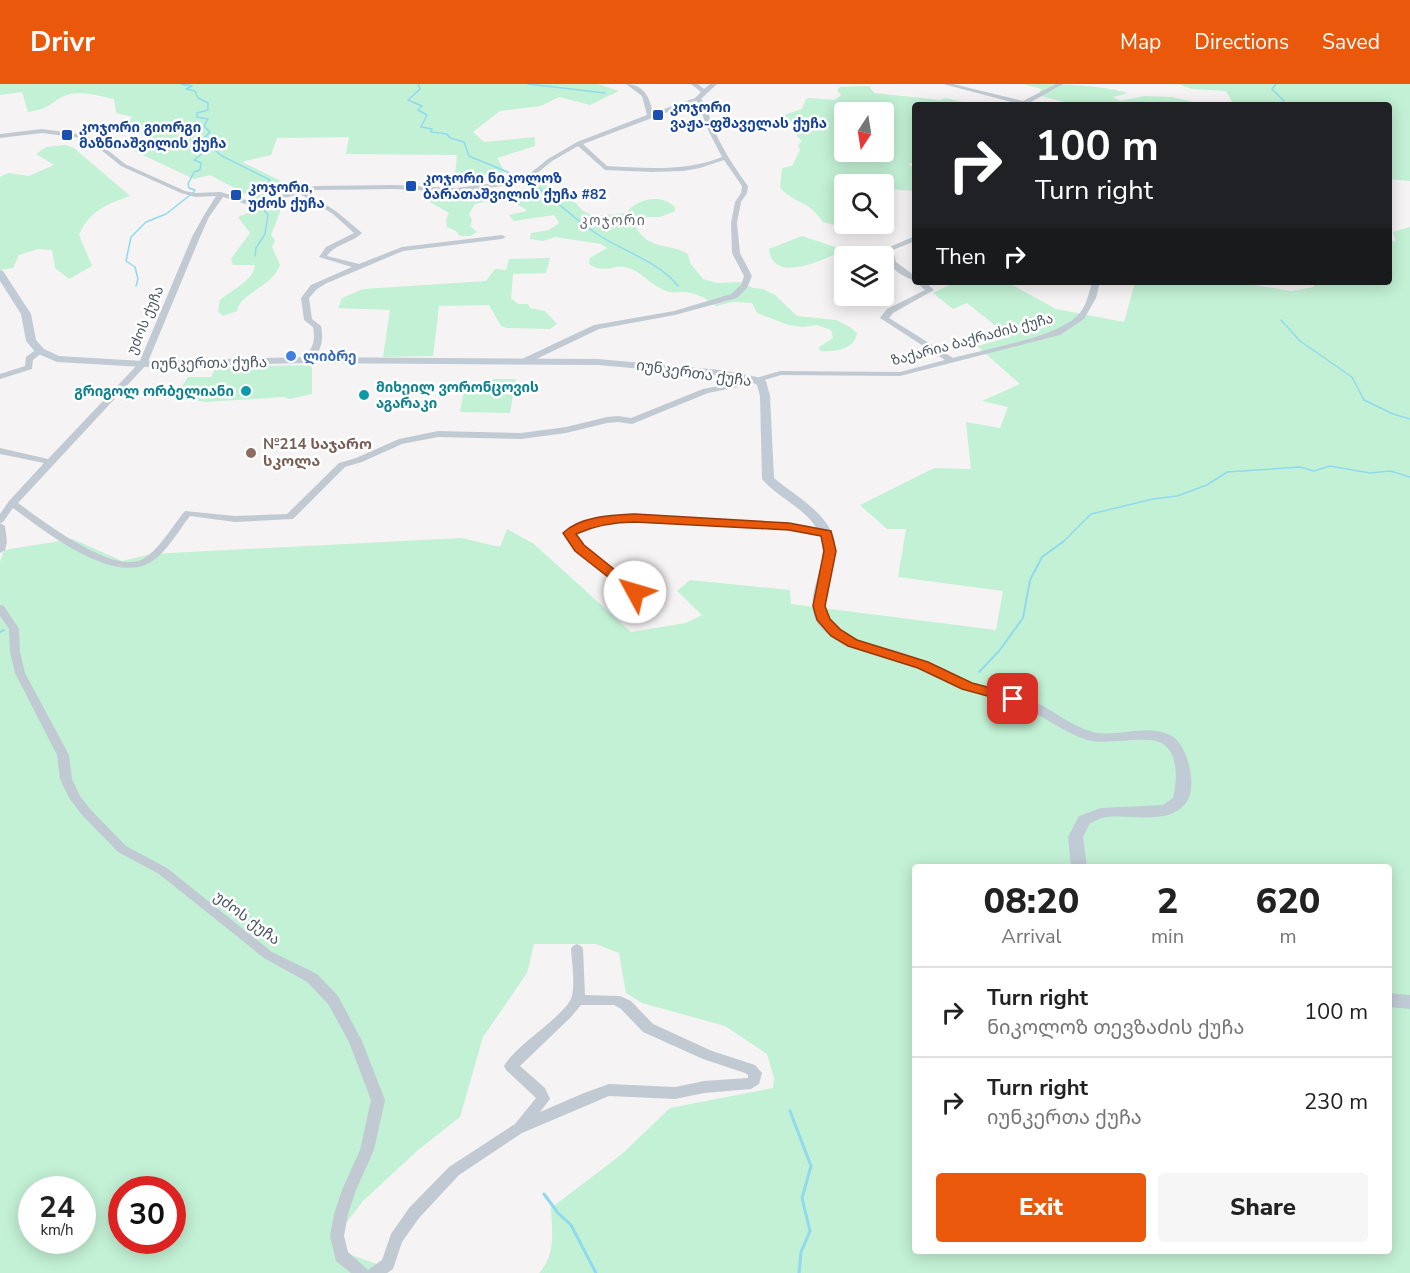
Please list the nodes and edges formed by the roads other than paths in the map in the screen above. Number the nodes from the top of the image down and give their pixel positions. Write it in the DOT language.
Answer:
graph roads {
  1 [pos="630,84"];
  2 [pos="694,84"];
  3 [pos="714,84"];
  4 [pos="946,84"];
  5 [pos="1060,84"];
  6 [pos="704,92"];
  7 [pos="697,99"];
  8 [pos="1019,102"];
  9 [pos="1030,102"];
  10 [pos="650,115"];
  11 [pos="0,136"];
  12 [pos="579,142"];
  13 [pos="728,157"];
  14 [pos="299,190"];
  15 [pos="222,194"];
  16 [pos="502,237"];
  17 [pos="912,239"];
  18 [pos="357,266"];
  19 [pos="0,273"];
  20 [pos="912,277"];
  21 [pos="923,285"];
  22 [pos="1095,285"];
  23 [pos="40,351"];
  24 [pos="306,360"];
  25 [pos="525,361"];
  26 [pos="951,361"];
  27 [pos="143,364"];
  28 [pos="0,377"];
  29 [pos="757,380"];
  30 [pos="0,451"];
  31 [pos="50,462"];
  32 [pos="12,503"];
  33 [pos="0,520"];
  34 [pos="0,526"];
  35 [pos="826,534"];
  36 [pos="0,550"];
  37 [pos="635,592"];
  38 [pos="0,608"];
  39 [pos="1078,864"];
  40 [pos="577,949"];
  41 [pos="577,1000"];
  42 [pos="1392,1000"];
  43 [pos="1410,1002"];
  44 [pos="517,1129"];
  45 [pos="362,1273"];
  46 [pos="374,1273"];
  1 -- 10 [label="street"];
  2 -- 6 [label="street"];
  3 -- 6 [label="street"];
  4 -- 8 [label="street"];
  5 -- 9 [label="street"];
  6 -- 7 [label="street"];
  7 -- 10 [label="street"];
  7 -- 13 [label="street"];
  10 -- 12 [label="street"];
  11 -- 15 [label="street"];
  12 -- 13 [label="street"];
  12 -- 14 [label="street"];
  13 -- 25 [label="street"];
  14 -- 15 [label="street"];
  14 -- 18 [label="street"];
  15 -- 27 [label="street, უძოს ქუჩა"];
  16 -- 18 [label="street"];
  17 -- 20 [label="street"];
  18 -- 24 [label="street"];
  19 -- 23 [label="main road"];
  21 -- 26 [label="street"];
  22 -- 26 [label="street, ზაქარია ბაქრაძის ქუჩა"];
  23 -- 27 [label="main road, იუნკერთა ქუჩა"];
  23 -- 28 [label="street"];
  24 -- 25 [label="main road, იუნკერთა ქუჩა"];
  24 -- 27 [label="main road, იუნკერთა ქუჩა"];
  25 -- 29 [label="main road, იუნკერთა ქუჩა"];
  26 -- 29 [label="street, ზაქარია ბაქრაძის ქუჩა"];
  27 -- 31 [label="street, უძოს ქუჩა"];
  29 -- 32 [label="street, ზაქარია ბაქრაძის ქუჩა"];
  29 -- 35 [label="main road, იუნკერთა ქუჩა"];
  30 -- 31 [label="street"];
  31 -- 32 [label="street, უძოს ქუჩა"];
  32 -- 33 [label="street, უძოს ქუჩა"];
  34 -- 36 [label="street"];
  35 -- 37 [label="street"];
  35 -- 39 [label="main road"];
  38 -- 45 [label="street, უძოს ქუჩა"];
  40 -- 41 [label="street"];
  41 -- 44 [label="street"];
  41 -- 44 [label="street"];
  42 -- 43 [label="main road"];
  44 -- 46 [label="street"];
}
